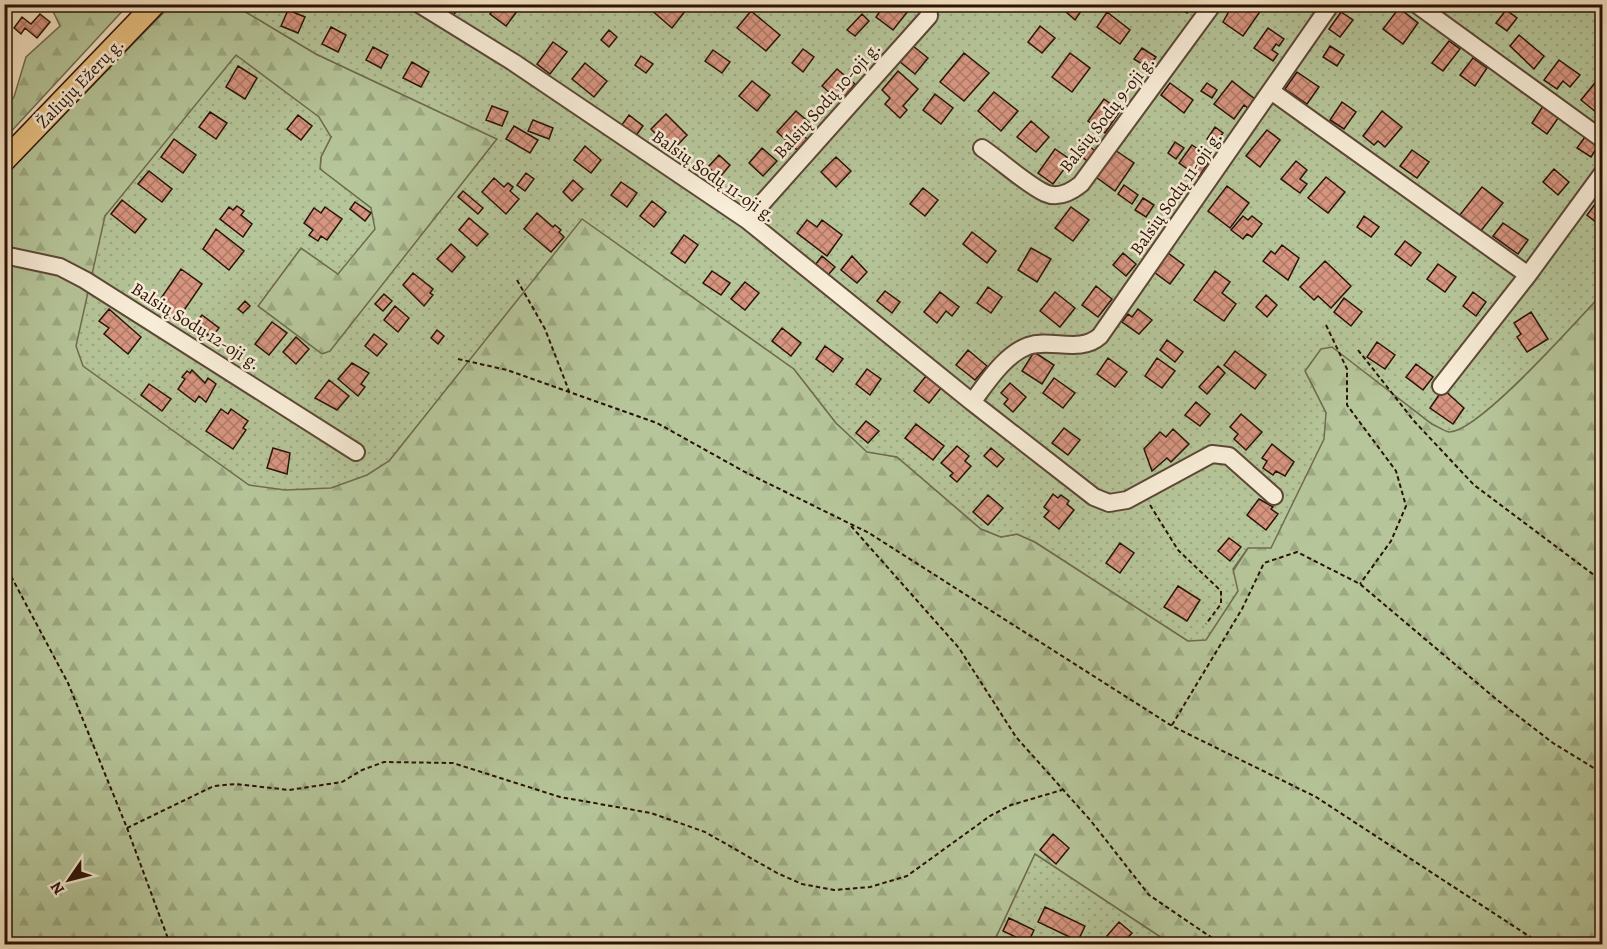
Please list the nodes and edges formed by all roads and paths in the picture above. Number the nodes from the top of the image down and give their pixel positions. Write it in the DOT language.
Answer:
graph roads {
  1 [pos="155,4"];
  2 [pos="419,4"];
  3 [pos="928,4"];
  4 [pos="1213,4"];
  5 [pos="1331,4"];
  6 [pos="1416,4"];
  7 [pos="1271,91"];
  8 [pos="1602,139"];
  9 [pos="982,148"];
  10 [pos="4,161"];
  11 [pos="1602,174"];
  12 [pos="747,220"];
  13 [pos="4,255"];
  14 [pos="1528,275"];
  15 [pos="517,280"];
  16 [pos="1326,325"];
  17 [pos="1358,350"];
  18 [pos="458,359"];
  19 [pos="1441,386"];
  20 [pos="569,391"];
  21 [pos="972,402"];
  22 [pos="356,452"];
  23 [pos="1142,492"];
  24 [pos="1274,496"];
  25 [pos="849,524"];
  26 [pos="4,563"];
  27 [pos="1602,581"];
  28 [pos="1360,584"];
  29 [pos="1206,624"];
  30 [pos="1172,726"];
  31 [pos="1602,773"];
  32 [pos="1062,790"];
  33 [pos="127,828"];
  34 [pos="170,945"];
  35 [pos="1221,945"];
  36 [pos="1540,945"];
  1 -- 10 [label="main road, Žaliųjų Ežerų g."];
  2 -- 12 [label="street, Balsių Sodų 11-oji g."];
  3 -- 12 [label="street, Balsių Sodų 10-oji g."];
  4 -- 9 [label="street, Balsių Sodų 9-oji g."];
  5 -- 7 [label="street, Balsių Sodų 11-oji g."];
  6 -- 8 [label="street"];
  7 -- 14 [label="street"];
  7 -- 21 [label="street, Balsių Sodų 11-oji g."];
  11 -- 14 [label="street"];
  12 -- 21 [label="street, Balsių Sodų 11-oji g."];
  13 -- 22 [label="street, Balsių Sodų 12-oji g."];
  14 -- 19 [label="street"];
  15 -- 20 [label="path"];
  16 -- 28 [label="path"];
  17 -- 27 [label="path"];
  18 -- 20 [label="path"];
  20 -- 25 [label="path"];
  21 -- 23 [label="street, Balsių Sodų 11-oji g."];
  23 -- 24 [label="street, Balsių Sodų 11-oji g."];
  23 -- 29 [label="path"];
  25 -- 30 [label="path"];
  25 -- 32 [label="path"];
  26 -- 33 [label="path"];
  28 -- 30 [label="path"];
  28 -- 31 [label="path"];
  30 -- 36 [label="path"];
  32 -- 33 [label="path"];
  32 -- 35 [label="path"];
  33 -- 34 [label="path"];
}
